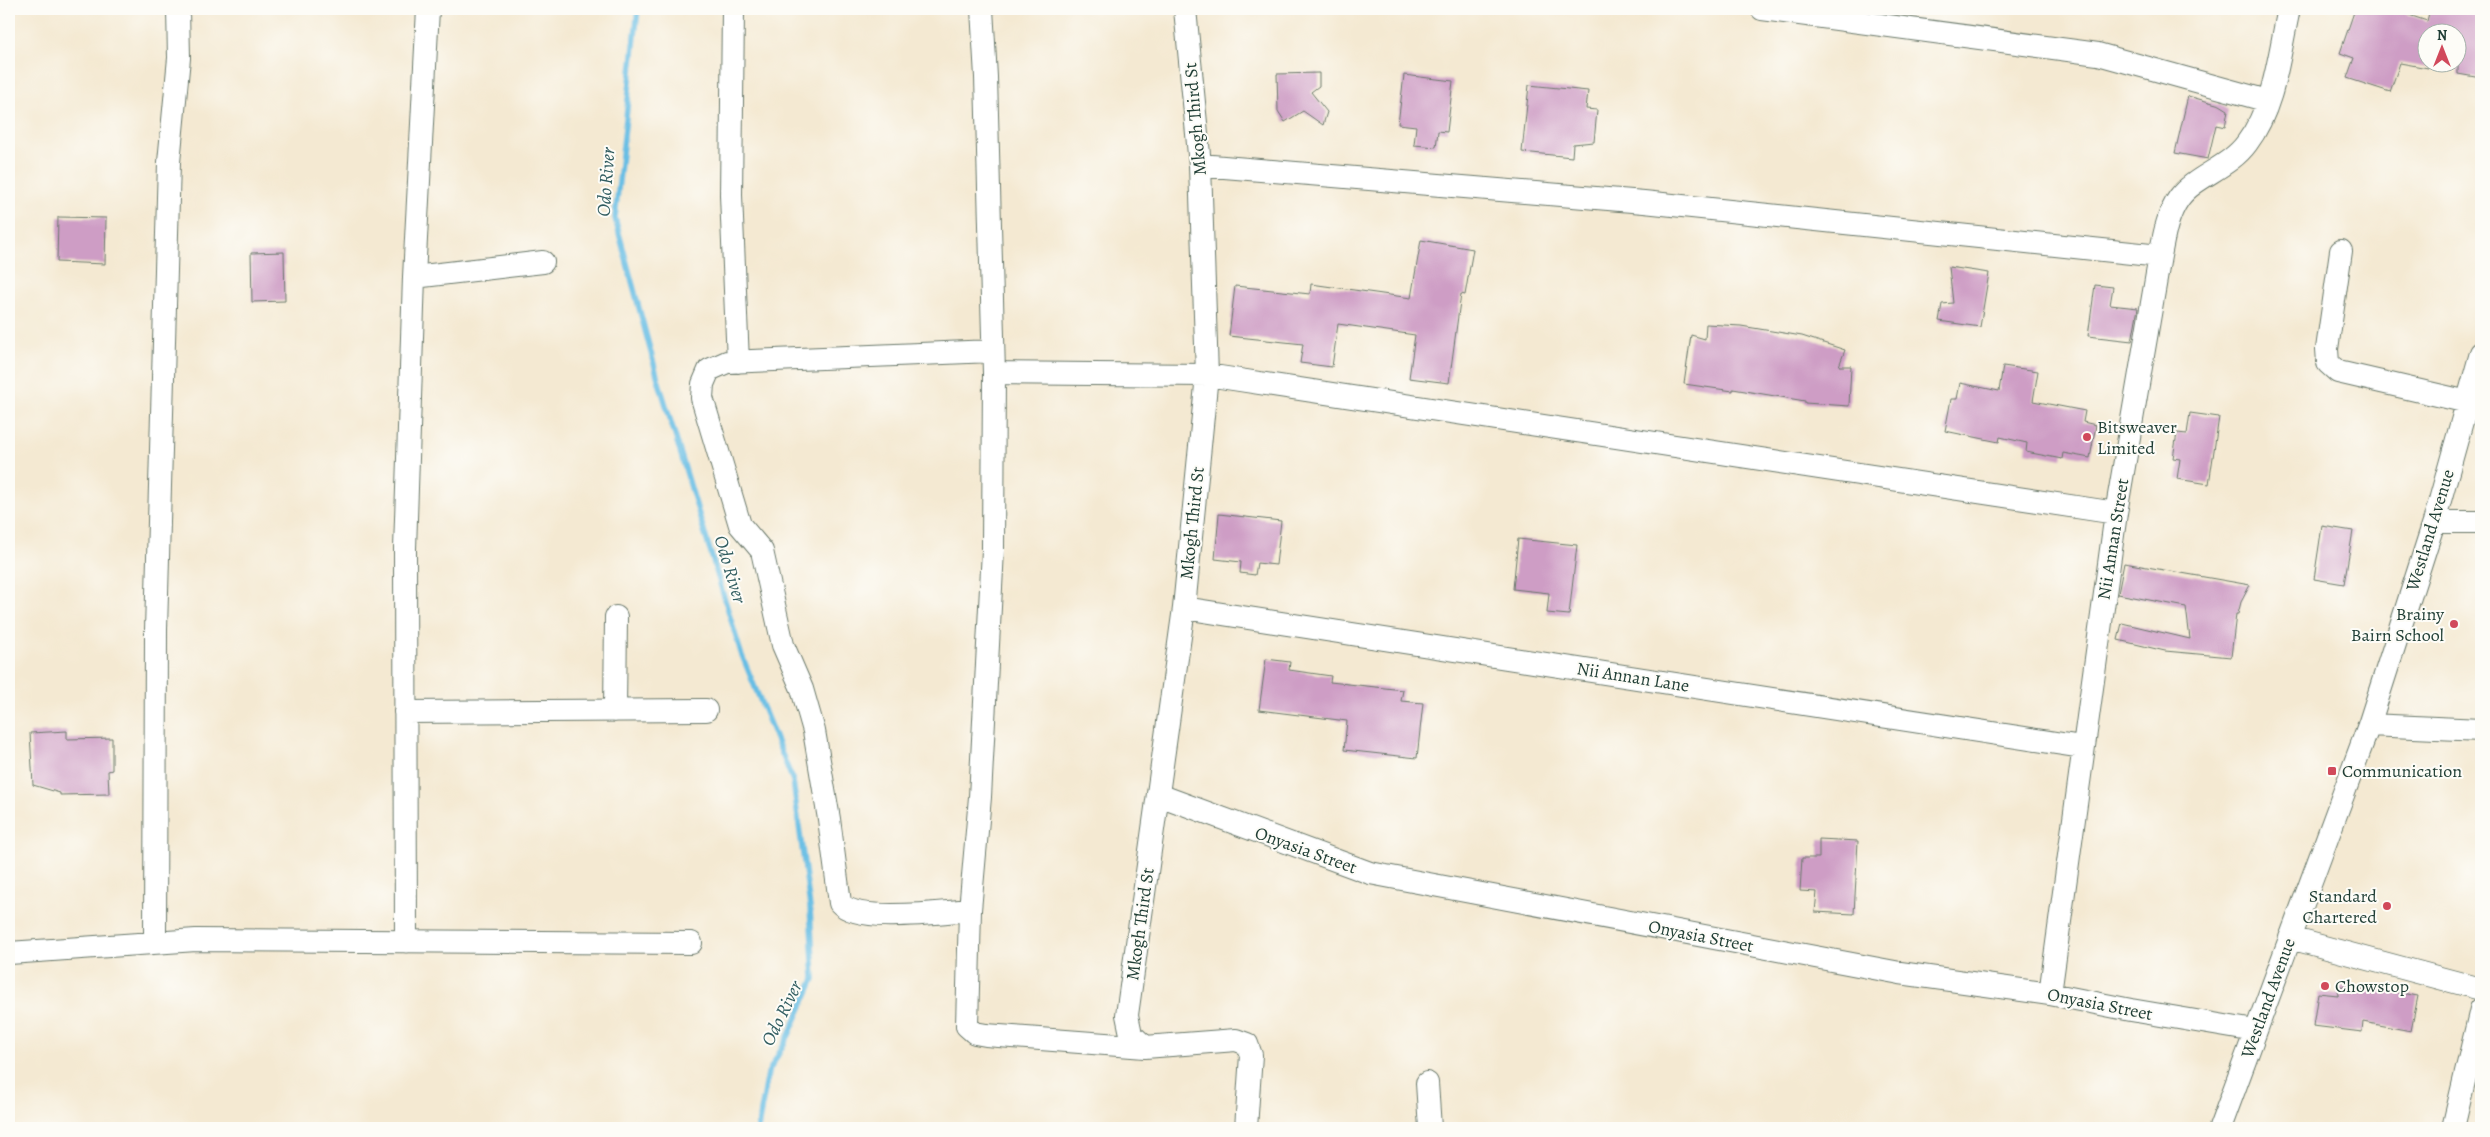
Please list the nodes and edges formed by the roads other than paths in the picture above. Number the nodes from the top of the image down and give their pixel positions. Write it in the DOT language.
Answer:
graph roads {
  1 [pos="178,9"];
  2 [pos="428,9"];
  3 [pos="733,9"];
  4 [pos="982,9"];
  5 [pos="1184,9"];
  6 [pos="1762,9"];
  7 [pos="2289,9"];
  8 [pos="2268,101"];
  9 [pos="1200,165"];
  10 [pos="2342,251"];
  11 [pos="2160,256"];
  12 [pos="543,262"];
  13 [pos="414,278"];
  14 [pos="2481,353"];
  15 [pos="738,362"];
  16 [pos="993,362"];
  17 [pos="1207,375"];
  18 [pos="2468,402"];
  19 [pos="2116,513"];
  20 [pos="2434,522"];
  21 [pos="2481,522"];
  22 [pos="1184,608"];
  23 [pos="616,617"];
  24 [pos="706,710"];
  25 [pos="614,711"];
  26 [pos="405,712"];
  27 [pos="2369,725"];
  28 [pos="2481,730"];
  29 [pos="2082,747"];
  30 [pos="1159,795"];
  31 [pos="970,910"];
  32 [pos="2290,938"];
  33 [pos="155,942"];
  34 [pos="406,942"];
  35 [pos="691,942"];
  36 [pos="9,953"];
  37 [pos="2481,989"];
  38 [pos="2050,994"];
  39 [pos="2481,1009"];
  40 [pos="2256,1032"];
  41 [pos="1138,1040"];
  42 [pos="1427,1083"];
  43 [pos="1246,1128"];
  44 [pos="1430,1128"];
  45 [pos="2220,1128"];
  46 [pos="2453,1128"];
  1 -- 33 [label="street"];
  2 -- 13 [label="street"];
  3 -- 15 [label="street"];
  4 -- 16 [label="street"];
  5 -- 9 [label="street, Mkogh Third St"];
  6 -- 8 [label="street"];
  7 -- 8 [label="street, Nii Annan Street"];
  8 -- 11 [label="street, Nii Annan Street"];
  9 -- 11 [label="street"];
  9 -- 17 [label="street, Mkogh Third St"];
  10 -- 18 [label="street"];
  11 -- 19 [label="street, Nii Annan Street"];
  12 -- 13 [label="street"];
  13 -- 26 [label="street"];
  14 -- 18 [label="street, Westland Avenue"];
  15 -- 16 [label="street"];
  15 -- 31 [label="street"];
  16 -- 17 [label="street"];
  16 -- 31 [label="street"];
  17 -- 19 [label="street"];
  17 -- 22 [label="street, Mkogh Third St"];
  18 -- 20 [label="street, Westland Avenue"];
  19 -- 29 [label="street, Nii Annan Street"];
  20 -- 21 [label="street"];
  20 -- 27 [label="street, Westland Avenue"];
  22 -- 29 [label="street, Nii Annan Lane"];
  22 -- 30 [label="street, Mkogh Third St"];
  23 -- 25 [label="street"];
  24 -- 25 [label="street"];
  25 -- 26 [label="street"];
  26 -- 34 [label="street"];
  27 -- 28 [label="street"];
  27 -- 32 [label="street, Westland Avenue"];
  29 -- 38 [label="street, Nii Annan Street"];
  30 -- 38 [label="street, Onyasia Street"];
  30 -- 41 [label="street, Mkogh Third St"];
  31 -- 41 [label="street"];
  32 -- 37 [label="street"];
  32 -- 40 [label="street, Westland Avenue"];
  33 -- 34 [label="street"];
  33 -- 36 [label="street"];
  34 -- 35 [label="street"];
  38 -- 40 [label="street, Onyasia Street"];
  39 -- 46 [label="street"];
  40 -- 45 [label="street, Westland Avenue"];
  41 -- 43 [label="street"];
  42 -- 44 [label="street"];
}
